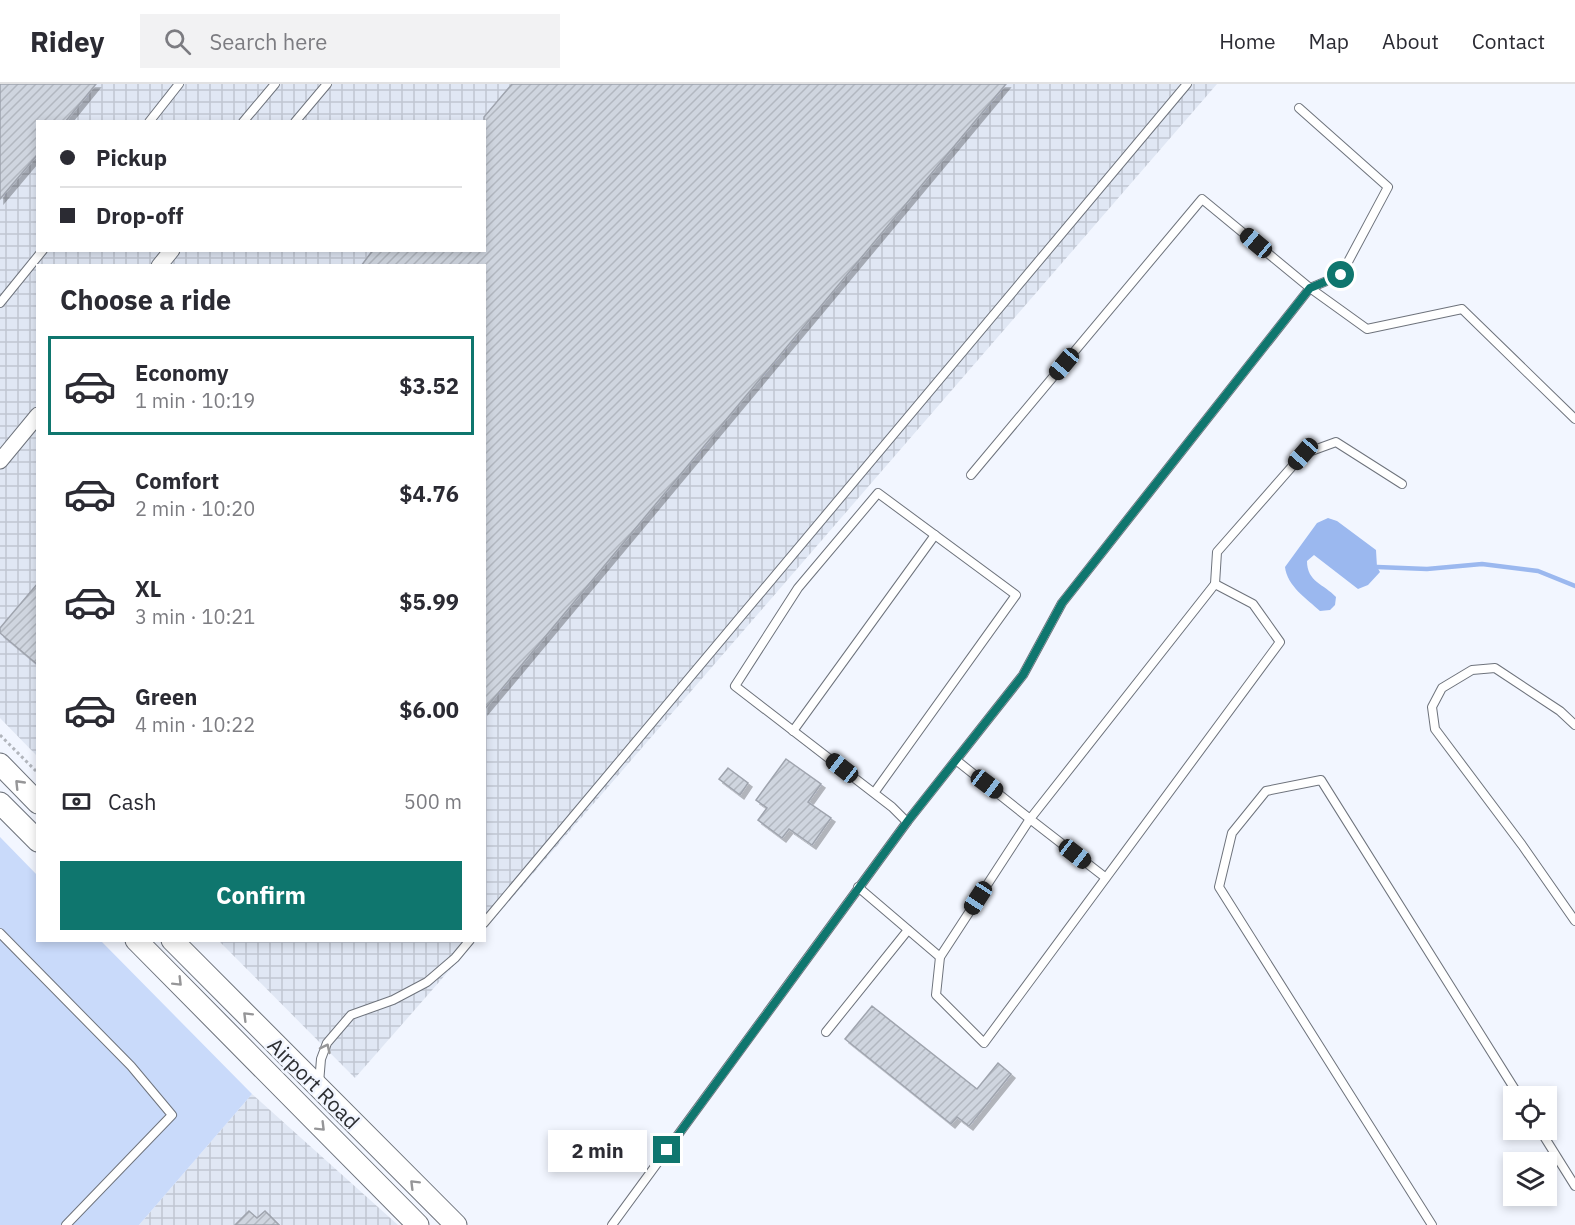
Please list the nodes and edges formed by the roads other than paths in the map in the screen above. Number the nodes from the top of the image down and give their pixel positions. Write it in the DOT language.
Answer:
graph roads {
  1 [pos="179,84"];
  2 [pos="275,84"];
  3 [pos="327,84"];
  4 [pos="1187,84"];
  5 [pos="1299,108"];
  6 [pos="151,120"];
  7 [pos="245,120"];
  8 [pos="297,120"];
  9 [pos="41,252"];
  10 [pos="1310,288"];
  11 [pos="0,303"];
  12 [pos="36,417"];
  13 [pos="1575,419"];
  14 [pos="0,461"];
  15 [pos="971,475"];
  16 [pos="1402,484"];
  17 [pos="935,535"];
  18 [pos="1215,584"];
  19 [pos="1575,725"];
  20 [pos="793,731"];
  21 [pos="956,760"];
  22 [pos="0,764"];
  23 [pos="874,794"];
  24 [pos="36,801"];
  25 [pos="0,803"];
  26 [pos="1030,819"];
  27 [pos="907,822"];
  28 [pos="36,839"];
  29 [pos="1106,878"];
  30 [pos="858,887"];
  31 [pos="486,921"];
  32 [pos="1575,921"];
  33 [pos="908,930"];
  34 [pos="0,933"];
  35 [pos="138,942"];
  36 [pos="174,942"];
  37 [pos="468,942"];
  38 [pos="940,957"];
  39 [pos="826,1032"];
  40 [pos="1513,1086"];
  41 [pos="319,1089"];
  42 [pos="1546,1140"];
  43 [pos="1575,1186"];
  44 [pos="66,1225"];
  45 [pos="418,1225"];
  46 [pos="456,1225"];
  47 [pos="612,1225"];
  48 [pos="1432,1225"];
  1 -- 6 [label="lane"];
  2 -- 7 [label="lane"];
  3 -- 8 [label="lane"];
  4 -- 31 [label="lane"];
  5 -- 10 [label="lane"];
  9 -- 11 [label="lane"];
  10 -- 13 [label="lane"];
  10 -- 15 [label="lane"];
  10 -- 21 [label="lane"];
  12 -- 14 [label="street"];
  16 -- 18 [label="lane"];
  17 -- 20 [label="lane"];
  17 -- 20 [label="lane"];
  17 -- 23 [label="lane"];
  18 -- 26 [label="lane"];
  18 -- 29 [label="lane"];
  19 -- 32 [label="lane"];
  20 -- 23 [label="lane"];
  21 -- 26 [label="lane"];
  21 -- 27 [label="lane"];
  24 -- 22 [label="main road, one-way"];
  23 -- 27 [label="lane"];
  25 -- 28 [label="main road"];
  26 -- 29 [label="lane"];
  26 -- 38 [label="lane"];
  27 -- 30 [label="lane"];
  29 -- 38 [label="lane"];
  30 -- 33 [label="lane"];
  30 -- 47 [label="lane"];
  33 -- 38 [label="lane"];
  33 -- 39 [label="lane"];
  34 -- 44 [label="lane"];
  35 -- 45 [label="main road, Airport Road, one-way"];
  41 -- 36 [label="main road, Airport Road, one-way"];
  41 -- 37 [label="lane, one-way"];
  40 -- 48 [label="lane"];
  46 -- 41 [label="main road, Airport Road, one-way"];
  42 -- 43 [label="lane"];
}
